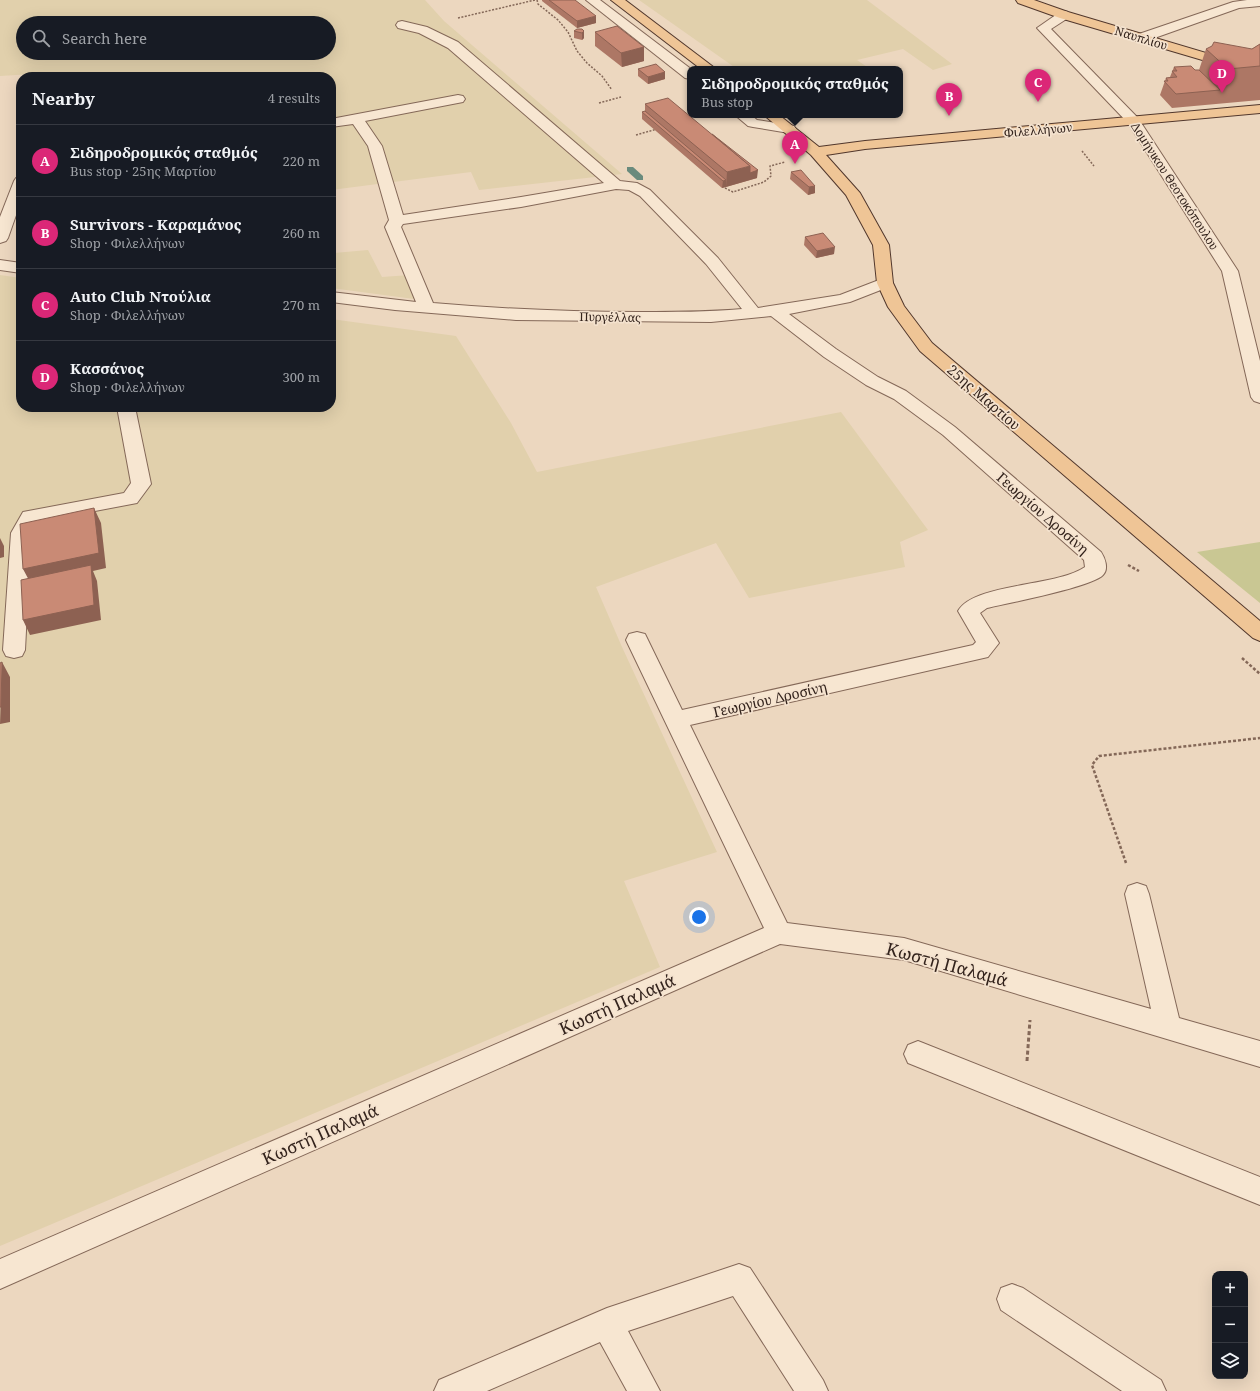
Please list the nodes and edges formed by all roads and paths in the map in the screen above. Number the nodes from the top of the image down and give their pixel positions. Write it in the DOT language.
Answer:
graph roads {
  1 [pos="536,0"];
  2 [pos="592,0"];
  3 [pos="617,0"];
  4 [pos="1022,0"];
  5 [pos="1260,2"];
  6 [pos="1233,3"];
  7 [pos="1064,15"];
  8 [pos="457,18"];
  9 [pos="402,25"];
  10 [pos="1141,38"];
  11 [pos="705,66"];
  12 [pos="687,73"];
  13 [pos="1260,73"];
  14 [pos="612,90"];
  15 [pos="621,97"];
  16 [pos="458,98"];
  17 [pos="599,103"];
  18 [pos="1260,109"];
  19 [pos="746,118"];
  20 [pos="775,118"];
  21 [pos="357,119"];
  22 [pos="1133,121"];
  23 [pos="336,122"];
  24 [pos="657,129"];
  25 [pos="789,129"];
  26 [pos="636,134"];
  27 [pos="816,152"];
  28 [pos="770,166"];
  29 [pos="616,185"];
  30 [pos="725,188"];
  31 [pos="16,195"];
  32 [pos="397,220"];
  33 [pos="0,238"];
  34 [pos="0,265"];
  35 [pos="16,267"];
  36 [pos="885,282"];
  37 [pos="336,298"];
  38 [pos="426,307"];
  39 [pos="775,311"];
  40 [pos="754,313"];
  41 [pos="1260,398"];
  42 [pos="127,412"];
  43 [pos="1096,570"];
  44 [pos="1141,571"];
  45 [pos="1260,633"];
  46 [pos="637,640"];
  47 [pos="14,650"];
  48 [pos="1236,654"];
  49 [pos="1260,674"];
  50 [pos="675,720"];
  51 [pos="1260,738"];
  52 [pos="1137,894"];
  53 [pos="779,933"];
  54 [pos="1032,987"];
  55 [pos="1168,1027"];
  56 [pos="918,1054"];
  57 [pos="1260,1054"];
  58 [pos="1025,1097"];
  59 [pos="1260,1191"];
  60 [pos="0,1274"];
  61 [pos="1012,1299"];
  62 [pos="608,1323"];
  63 [pos="450,1391"];
  64 [pos="644,1391"];
  65 [pos="812,1391"];
  66 [pos="1150,1391"];
  1 -- 8 [label="path"];
  1 -- 14 [label="path"];
  2 -- 12 [label="street"];
  3 -- 11 [label="main road"];
  4 -- 7 [label="main road, Ναυπλίου"];
  5 -- 6 [label="street"];
  6 -- 10 [label="street"];
  7 -- 10 [label="main road, Ναυπλίου"];
  7 -- 22 [label="street, Δομήνικου Θεοτοκόπουλου"];
  9 -- 29 [label="street"];
  10 -- 13 [label="main road, Ναυπλίου"];
  15 -- 17 [label="path"];
  16 -- 21 [label="street"];
  18 -- 22 [label="main road, Φιλελλήνων"];
  19 -- 25 [label="street"];
  20 -- 25 [label="main road, 25ης Μαρτίου"];
  21 -- 23 [label="street"];
  21 -- 32 [label="street"];
  22 -- 27 [label="main road, Φιλελλήνων"];
  22 -- 41 [label="street, Δομήνικου Θεοτοκόπουλου"];
  24 -- 26 [label="path"];
  25 -- 27 [label="main road, 25ης Μαρτίου"];
  27 -- 36 [label="main road, 25ης Μαρτίου"];
  28 -- 30 [label="path"];
  29 -- 32 [label="street"];
  29 -- 40 [label="street"];
  31 -- 33 [label="street"];
  32 -- 38 [label="street"];
  34 -- 35 [label="street"];
  36 -- 39 [label="street, Πυργέλλας"];
  36 -- 45 [label="main road, 25ης Μαρτίου"];
  37 -- 38 [label="street, Πυργέλλας"];
  38 -- 40 [label="street, Πυργέλλας"];
  39 -- 40 [label="street, Πυργέλλας"];
  39 -- 43 [label="street, Γεωργίου Δροσίνη"];
  42 -- 47 [label="street"];
  43 -- 44 [label="path"];
  43 -- 50 [label="street, Γεωργίου Δροσίνη"];
  46 -- 50 [label="street"];
  48 -- 49 [label="path"];
  50 -- 53 [label="street"];
  51 -- 52 [label="path"];
  52 -- 55 [label="street"];
  53 -- 54 [label="street, Κωστή Παλαμά"];
  53 -- 60 [label="street, Κωστή Παλαμά"];
  54 -- 55 [label="street, Κωστή Παλαμά"];
  54 -- 58 [label="path"];
  55 -- 57 [label="street, Κωστή Παλαμά"];
  56 -- 58 [label="street"];
  58 -- 59 [label="street"];
  61 -- 66 [label="street"];
  62 -- 63 [label="street"];
  62 -- 64 [label="street"];
  62 -- 65 [label="street"];
}
